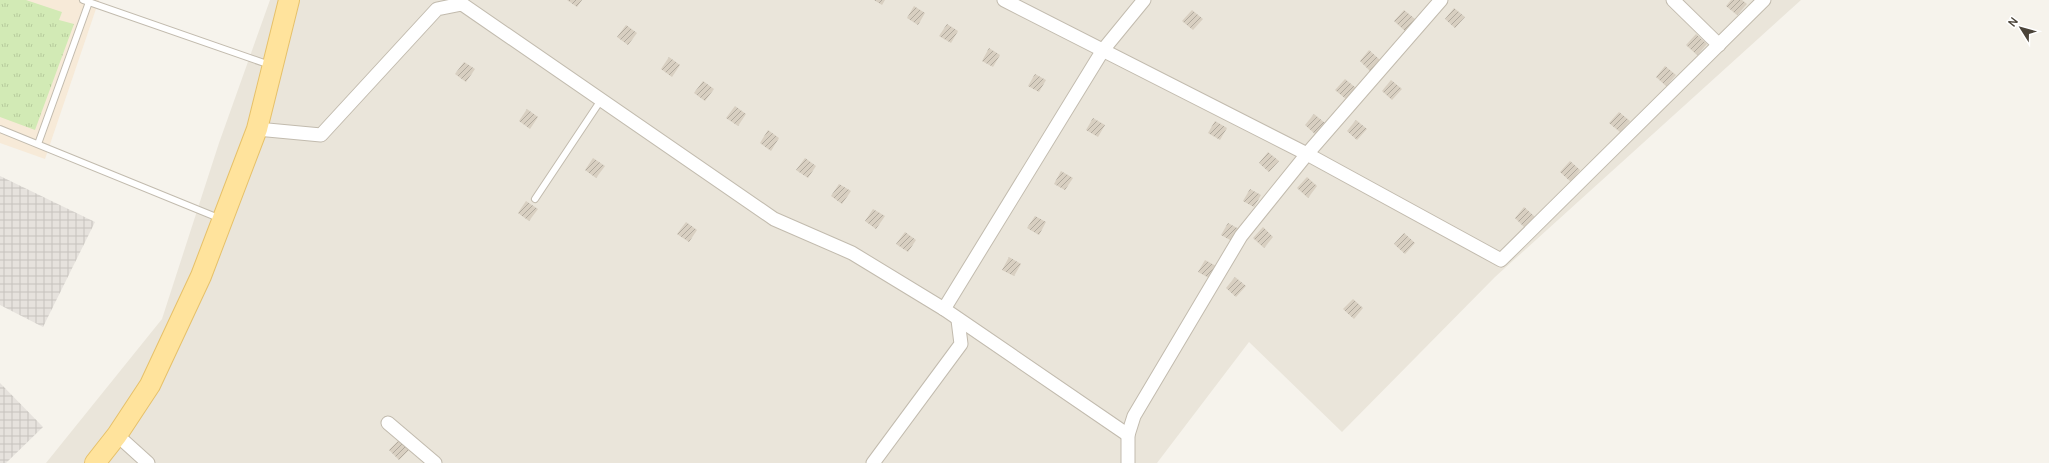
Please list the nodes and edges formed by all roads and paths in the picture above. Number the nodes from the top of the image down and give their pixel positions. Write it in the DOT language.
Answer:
graph roads {
  1 [pos="289,0"];
  2 [pos="1004,0"];
  3 [pos="1144,0"];
  4 [pos="1441,0"];
  5 [pos="1673,0"];
  6 [pos="1764,0"];
  7 [pos="86,1"];
  8 [pos="1719,45"];
  9 [pos="1103,50"];
  10 [pos="272,66"];
  11 [pos="601,100"];
  12 [pos="0,129"];
  13 [pos="257,129"];
  14 [pos="38,144"];
  15 [pos="1307,154"];
  16 [pos="535,199"];
  17 [pos="224,220"];
  18 [pos="944,309"];
  19 [pos="958,320"];
  20 [pos="388,423"];
  21 [pos="117,435"];
  22 [pos="1128,435"];
  23 [pos="95,463"];
  24 [pos="148,463"];
  25 [pos="435,463"];
  26 [pos="873,463"];
  27 [pos="1128,463"];
  1 -- 10 [label="main road"];
  2 -- 9 [label="street"];
  3 -- 9 [label="street"];
  4 -- 15 [label="street"];
  5 -- 8 [label="street"];
  6 -- 8 [label="street"];
  7 -- 10 [label="lane"];
  7 -- 14 [label="lane"];
  8 -- 15 [label="street"];
  9 -- 15 [label="street"];
  9 -- 18 [label="street"];
  10 -- 13 [label="main road"];
  11 -- 13 [label="street"];
  11 -- 16 [label="lane"];
  11 -- 18 [label="street"];
  12 -- 14 [label="lane"];
  13 -- 17 [label="main road"];
  14 -- 17 [label="lane"];
  15 -- 22 [label="street"];
  17 -- 21 [label="main road"];
  18 -- 19 [label="street"];
  19 -- 22 [label="street"];
  19 -- 26 [label="street"];
  20 -- 25 [label="street"];
  21 -- 23 [label="main road"];
  21 -- 24 [label="street"];
  22 -- 27 [label="street"];
}
